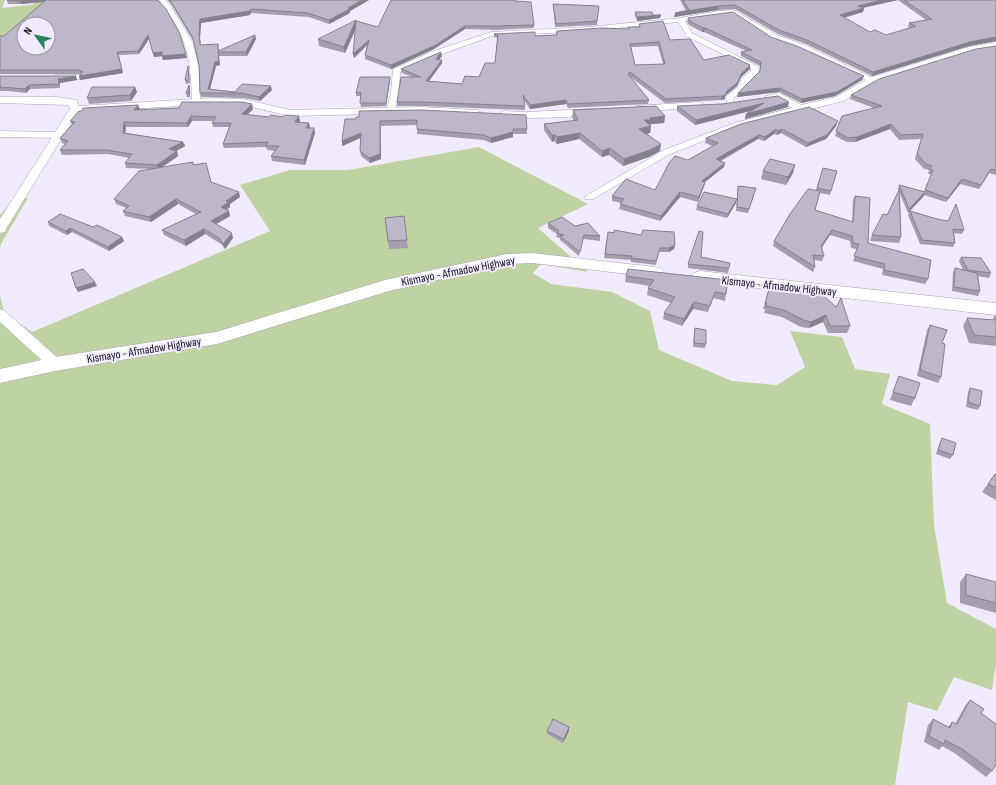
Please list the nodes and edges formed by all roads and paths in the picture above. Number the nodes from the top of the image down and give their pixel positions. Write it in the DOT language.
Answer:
graph roads {
  1 [pos="161,0"];
  2 [pos="680,20"];
  3 [pos="996,45"];
  4 [pos="48,77"];
  5 [pos="79,77"];
  6 [pos="873,80"];
  7 [pos="758,99"];
  8 [pos="0,100"];
  9 [pos="196,101"];
  10 [pos="744,101"];
  11 [pos="721,104"];
  12 [pos="75,109"];
  13 [pos="799,109"];
  14 [pos="391,110"];
  15 [pos="628,110"];
  16 [pos="604,111"];
  17 [pos="0,134"];
  18 [pos="59,135"];
  19 [pos="589,197"];
  20 [pos="0,230"];
  21 [pos="996,309"];
  22 [pos="0,314"];
  23 [pos="55,364"];
  24 [pos="0,376"];
  1 -- 9 [label="street"];
  2 -- 6 [label="street"];
  2 -- 11 [label="street"];
  2 -- 14 [label="street"];
  3 -- 6 [label="street"];
  4 -- 5 [label="street"];
  6 -- 13 [label="street"];
  7 -- 13 [label="street"];
  8 -- 12 [label="street"];
  9 -- 12 [label="street"];
  9 -- 14 [label="street"];
  10 -- 11 [label="street"];
  11 -- 15 [label="street"];
  12 -- 18 [label="street"];
  13 -- 19 [label="street"];
  14 -- 16 [label="street"];
  17 -- 18 [label="street"];
  18 -- 20 [label="street"];
  21 -- 23 [label="main road, Kismayo - Afmadow Highway"];
  22 -- 23 [label="street"];
  23 -- 24 [label="main road, Kismayo - Afmadow Highway"];
}
